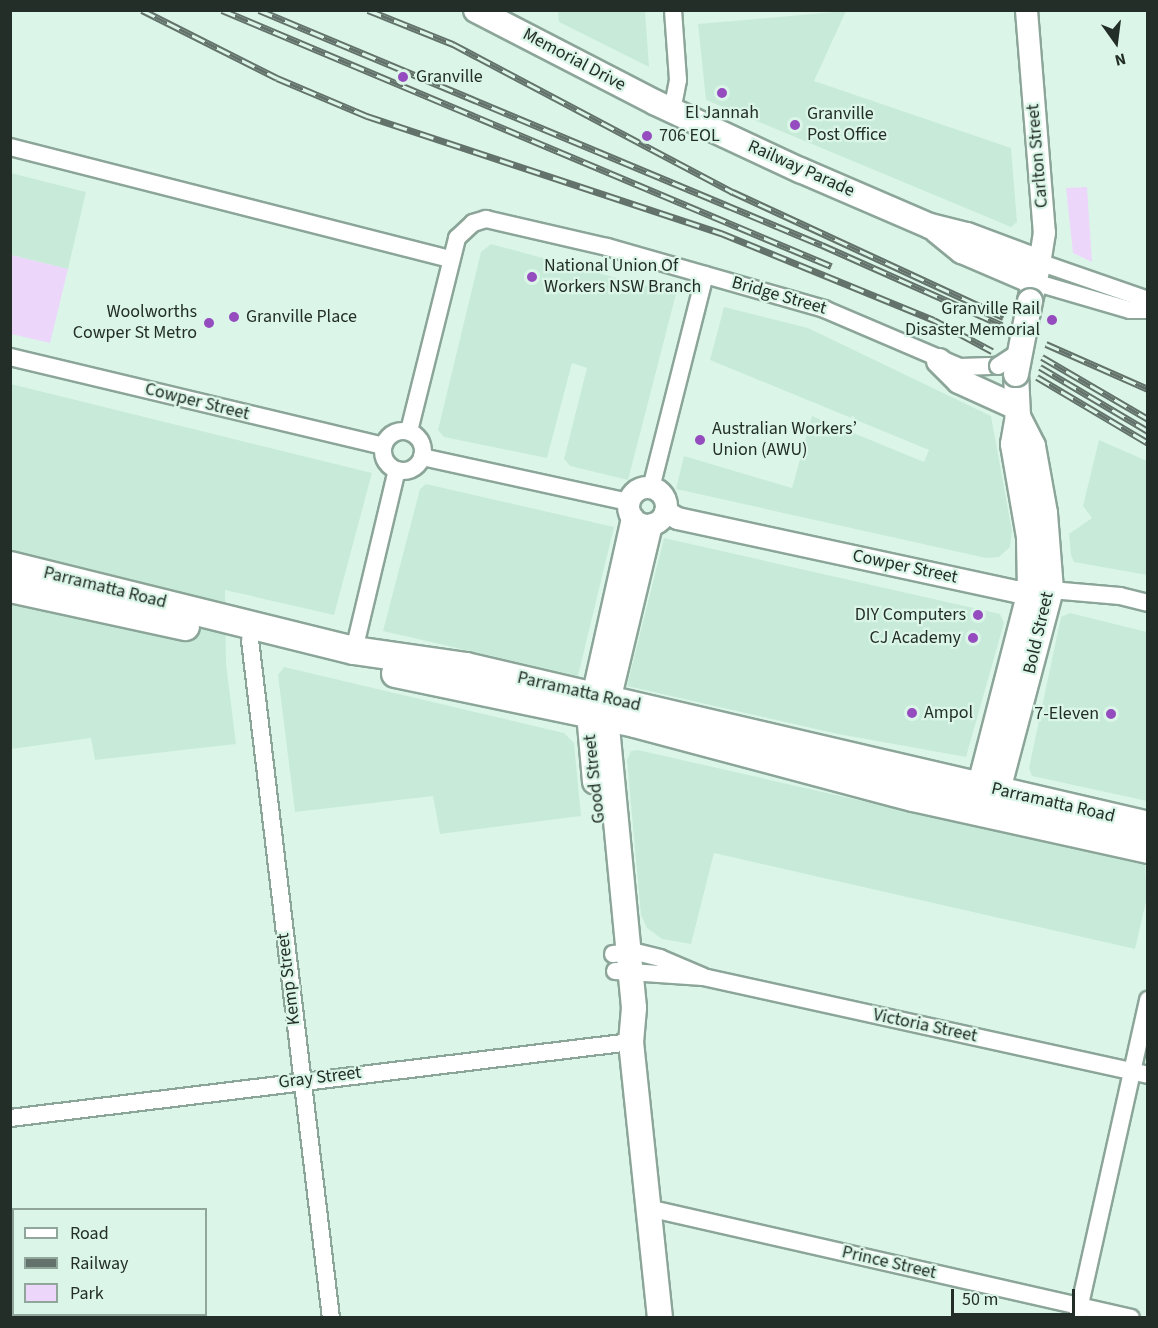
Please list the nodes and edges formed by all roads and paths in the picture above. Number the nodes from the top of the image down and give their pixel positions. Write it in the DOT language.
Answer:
graph roads {
  1 [pos="476,10"];
  2 [pos="673,10"];
  3 [pos="1026,10"];
  4 [pos="672,111"];
  5 [pos="10,147"];
  6 [pos="451,259"];
  7 [pos="705,275"];
  8 [pos="1034,282"];
  9 [pos="1148,300"];
  10 [pos="1148,310"];
  11 [pos="10,357"];
  12 [pos="939,361"];
  13 [pos="1007,370"];
  14 [pos="1017,412"];
  15 [pos="409,431"];
  16 [pos="383,446"];
  17 [pos="422,457"];
  18 [pos="396,470"];
  19 [pos="651,488"];
  20 [pos="644,514"];
  21 [pos="10,565"];
  22 [pos="10,588"];
  23 [pos="1041,590"];
  24 [pos="1148,603"];
  25 [pos="250,640"];
  26 [pos="354,650"];
  27 [pos="598,706"];
  28 [pos="985,800"];
  29 [pos="1148,825"];
  30 [pos="1148,849"];
  31 [pos="622,961"];
  32 [pos="1148,1000"];
  33 [pos="631,1042"];
  34 [pos="1140,1073"];
  35 [pos="302,1080"];
  36 [pos="10,1118"];
  37 [pos="648,1209"];
  38 [pos="1078,1312"];
  39 [pos="331,1317"];
  40 [pos="660,1317"];
  41 [pos="1131,1317"];
  1 -- 4 [label="main road, Memorial Drive"];
  2 -- 4 [label="street"];
  3 -- 8 [label="street, Carlton Street"];
  4 -- 8 [label="main road, Railway Parade"];
  5 -- 6 [label="street"];
  6 -- 7 [label="street, Bridge Street"];
  6 -- 15 [label="street"];
  7 -- 12 [label="street, Bridge Street"];
  7 -- 19 [label="street"];
  8 -- 9 [label="street, Railway Parade"];
  8 -- 10 [label="street, Railway Parade"];
  8 -- 13 [label="main road, Bold Street, bridge"];
  11 -- 16 [label="street, Cowper Street"];
  12 -- 13 [label="street, Bridge Street"];
  12 -- 14 [label="main road"];
  13 -- 14 [label="main road, Bold Street"];
  14 -- 23 [label="main road, Bold Street"];
  15 -- 16 [label="street"];
  15 -- 17 [label="street"];
  16 -- 18 [label="street"];
  17 -- 18 [label="street"];
  17 -- 20 [label="street, Cowper Street"];
  18 -- 26 [label="street"];
  19 -- 20 [label="street"];
  20 -- 23 [label="street, Cowper Street"];
  20 -- 27 [label="street, Good Street"];
  21 -- 26 [label="highway, Parramatta Road"];
  22 -- 25 [label="highway, Parramatta Road"];
  23 -- 24 [label="street, Cowper Street"];
  23 -- 28 [label="main road, Bold Street"];
  25 -- 27 [label="highway, Parramatta Road"];
  25 -- 35 [label="street, Kemp Street"];
  26 -- 27 [label="highway, Parramatta Road"];
  27 -- 28 [label="highway, Parramatta Road"];
  27 -- 31 [label="main road, Good Street"];
  28 -- 29 [label="highway, Parramatta Road"];
  28 -- 30 [label="highway, Parramatta Road"];
  31 -- 33 [label="main road, Good Street"];
  31 -- 34 [label="street, Victoria Street"];
  32 -- 34 [label="street"];
  33 -- 35 [label="street, Gray Street"];
  33 -- 37 [label="main road, Good Street"];
  34 -- 38 [label="street"];
  35 -- 36 [label="street, Gray Street"];
  35 -- 39 [label="street, Kemp Street"];
  37 -- 38 [label="street, Prince Street"];
  37 -- 40 [label="main road, Good Street"];
  38 -- 41 [label="street, Prince Street"];
}
